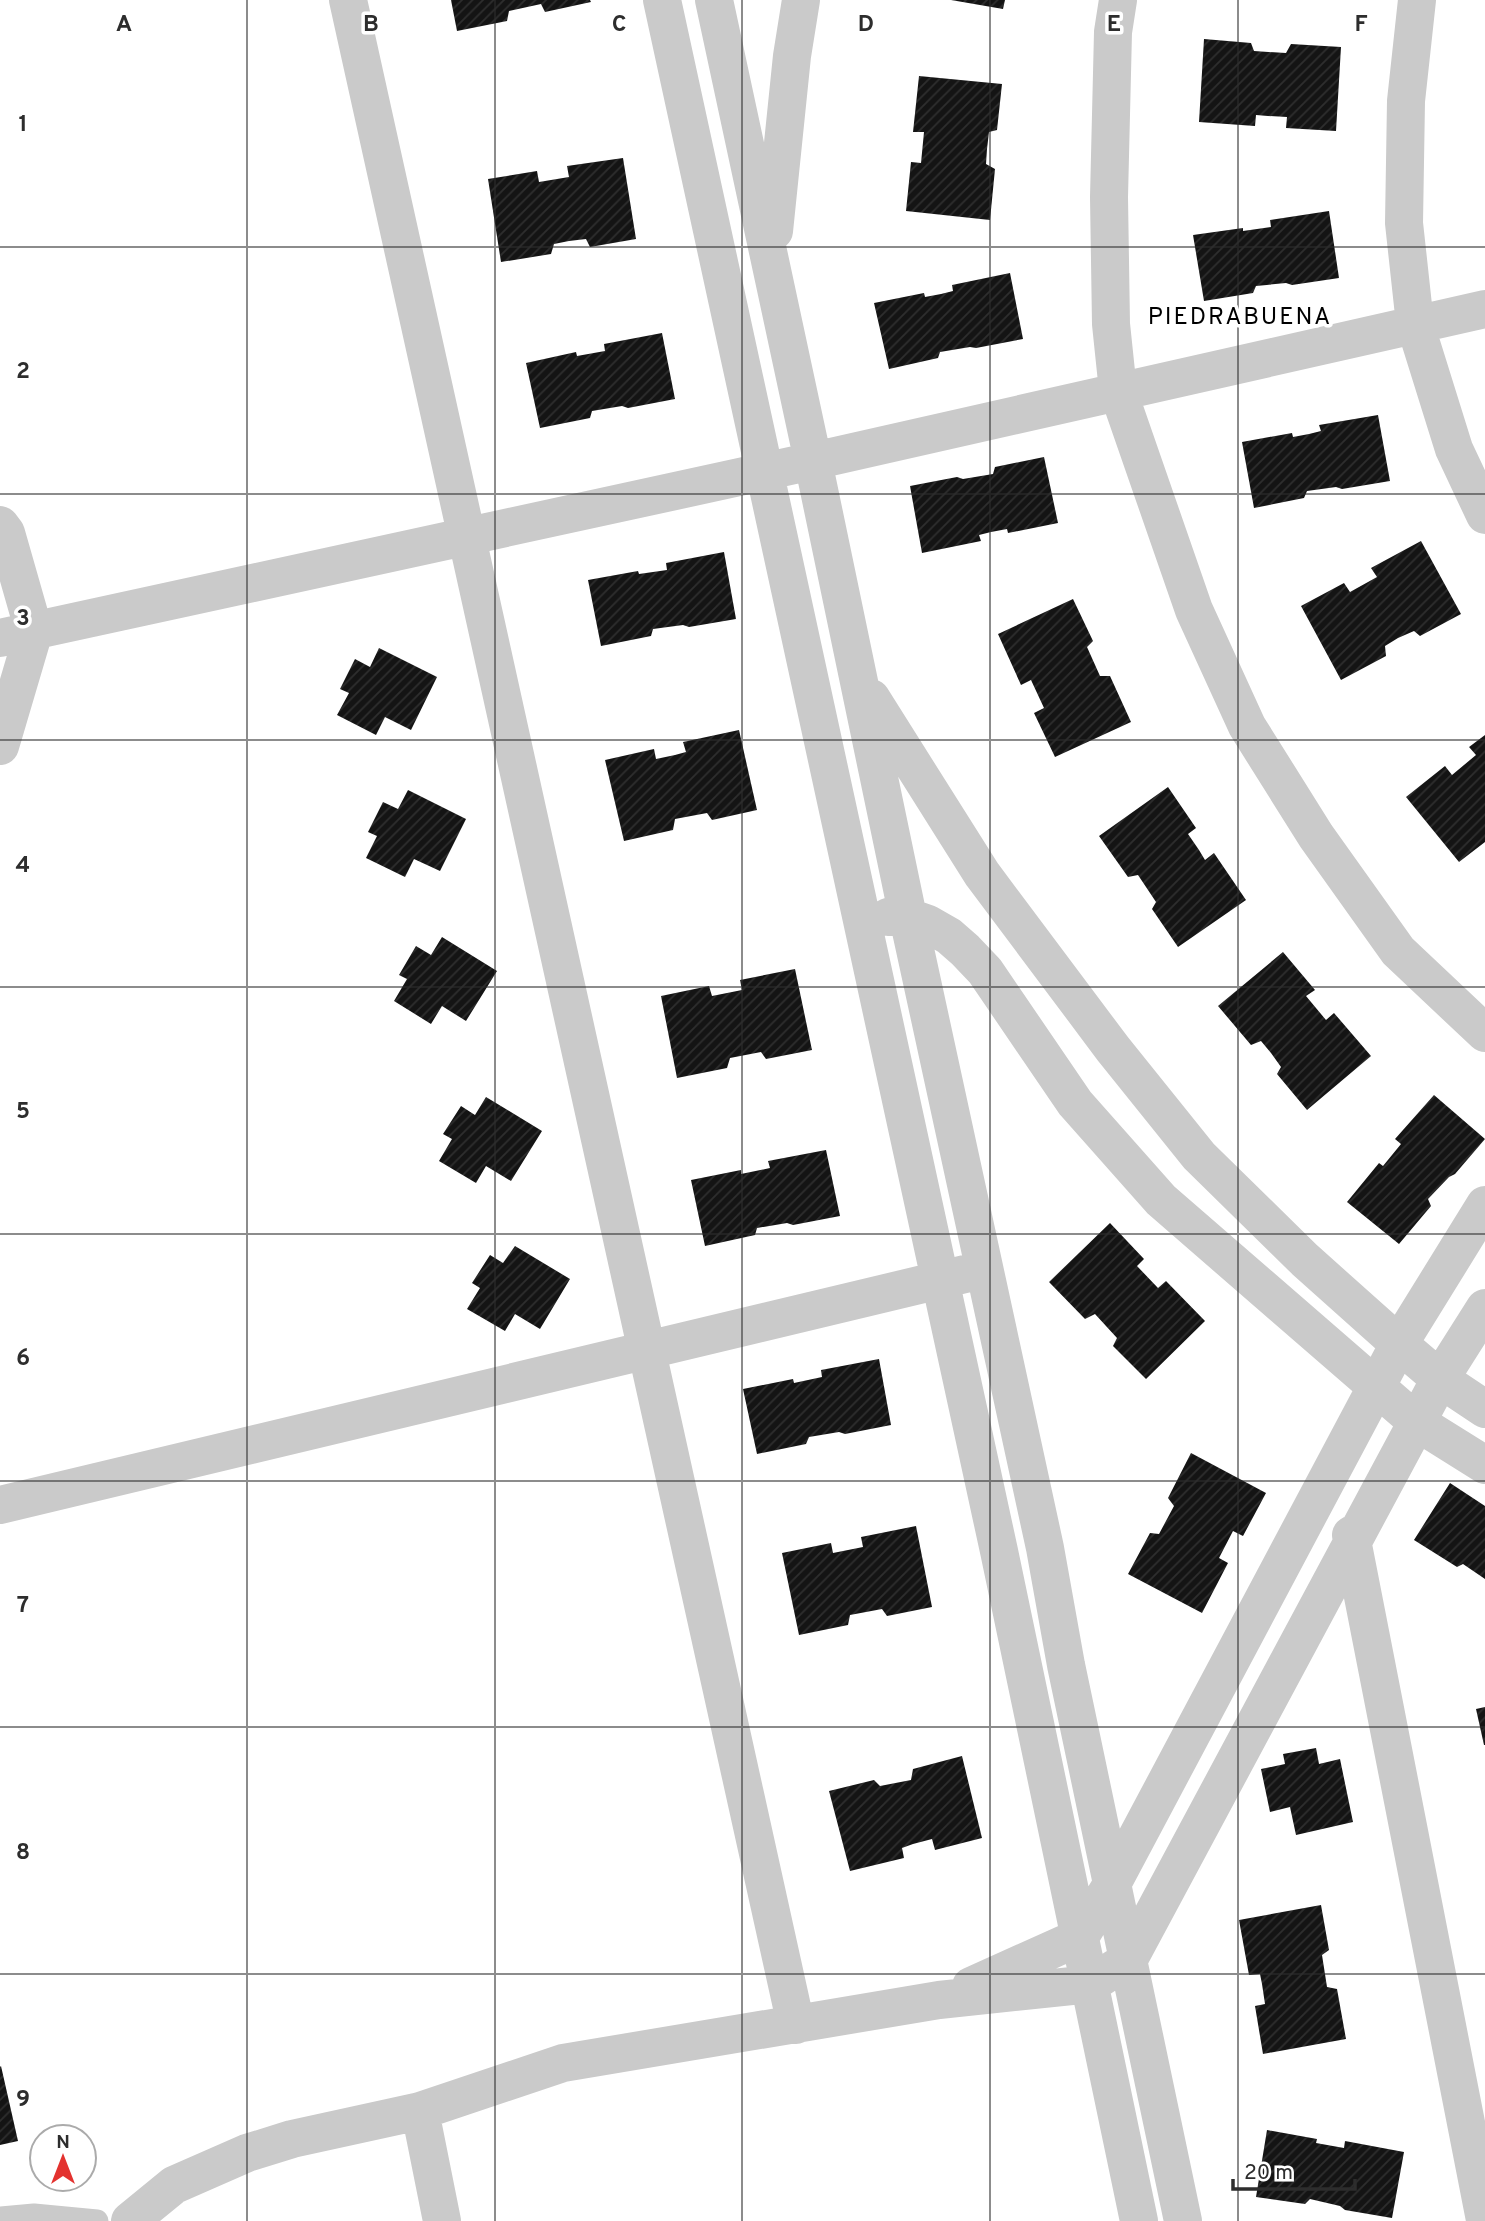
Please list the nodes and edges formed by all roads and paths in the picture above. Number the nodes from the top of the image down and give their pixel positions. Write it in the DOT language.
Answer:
graph roads {
  1 [pos="348,0"];
  2 [pos="662,0"];
  3 [pos="801,0"];
  4 [pos="1118,0"];
  5 [pos="1417,0"];
  6 [pos="724,8"];
  7 [pos="670,36"];
  8 [pos="770,265"];
  9 [pos="1485,309"];
  10 [pos="1415,324"];
  11 [pos="1118,391"];
  12 [pos="813,461"];
  13 [pos="765,470"];
  14 [pos="1485,515"];
  15 [pos="0,525"];
  16 [pos="468,536"];
  17 [pos="17,634"];
  18 [pos="859,678"];
  19 [pos="0,747"];
  20 [pos="908,917"];
  21 [pos="862,918"];
  22 [pos="1485,1032"];
  23 [pos="1485,1205"];
  24 [pos="984,1269"];
  25 [pos="940,1280"];
  26 [pos="1485,1308"];
  27 [pos="1399,1344"];
  28 [pos="648,1349"];
  29 [pos="1440,1379"];
  30 [pos="1377,1389"];
  31 [pos="1485,1409"];
  32 [pos="1418,1423"];
  33 [pos="1338,1462"];
  34 [pos="1485,1465"];
  35 [pos="0,1505"];
  36 [pos="1353,1544"];
  37 [pos="1112,1884"];
  38 [pos="1080,1937"];
  39 [pos="1129,1959"];
  40 [pos="1091,1984"];
  41 [pos="939,2000"];
  42 [pos="796,2025"];
  43 [pos="420,2111"];
  44 [pos="0,2218"];
  45 [pos="1485,2220"];
  46 [pos="97,2221"];
  47 [pos="130,2221"];
  48 [pos="442,2221"];
  49 [pos="1139,2221"];
  50 [pos="1183,2221"];
  1 -- 16 [label="street"];
  2 -- 7 [label="street"];
  3 -- 8 [label="street"];
  4 -- 11 [label="street"];
  5 -- 10 [label="street"];
  6 -- 7 [label="street"];
  6 -- 8 [label="street"];
  7 -- 13 [label="street"];
  8 -- 12 [label="street"];
  9 -- 10 [label="street"];
  10 -- 11 [label="street"];
  10 -- 14 [label="street"];
  11 -- 12 [label="street"];
  11 -- 22 [label="street"];
  12 -- 13 [label="street"];
  12 -- 18 [label="street"];
  13 -- 16 [label="street"];
  13 -- 21 [label="street"];
  15 -- 17 [label="street"];
  16 -- 17 [label="street"];
  16 -- 28 [label="street"];
  17 -- 19 [label="street"];
  18 -- 20 [label="street"];
  18 -- 27 [label="street"];
  20 -- 21 [label="street"];
  20 -- 24 [label="street"];
  20 -- 30 [label="street"];
  21 -- 25 [label="street"];
  23 -- 27 [label="street"];
  24 -- 25 [label="street"];
  24 -- 37 [label="street"];
  25 -- 28 [label="street"];
  25 -- 38 [label="street"];
  26 -- 29 [label="street"];
  27 -- 29 [label="street"];
  27 -- 30 [label="street"];
  28 -- 35 [label="street"];
  28 -- 42 [label="street"];
  29 -- 31 [label="street"];
  29 -- 32 [label="street"];
  30 -- 32 [label="street"];
  30 -- 33 [label="street"];
  32 -- 34 [label="street"];
  32 -- 36 [label="street"];
  33 -- 36 [label="street"];
  33 -- 37 [label="street"];
  36 -- 39 [label="street"];
  36 -- 45 [label="street"];
  37 -- 38 [label="street"];
  37 -- 39 [label="street"];
  38 -- 40 [label="street"];
  38 -- 41 [label="street"];
  39 -- 40 [label="street"];
  39 -- 50 [label="street"];
  40 -- 41 [label="street"];
  40 -- 49 [label="street"];
  41 -- 42 [label="street"];
  42 -- 43 [label="street"];
  43 -- 47 [label="street"];
  43 -- 48 [label="street"];
  44 -- 46 [label="lane"];
}
